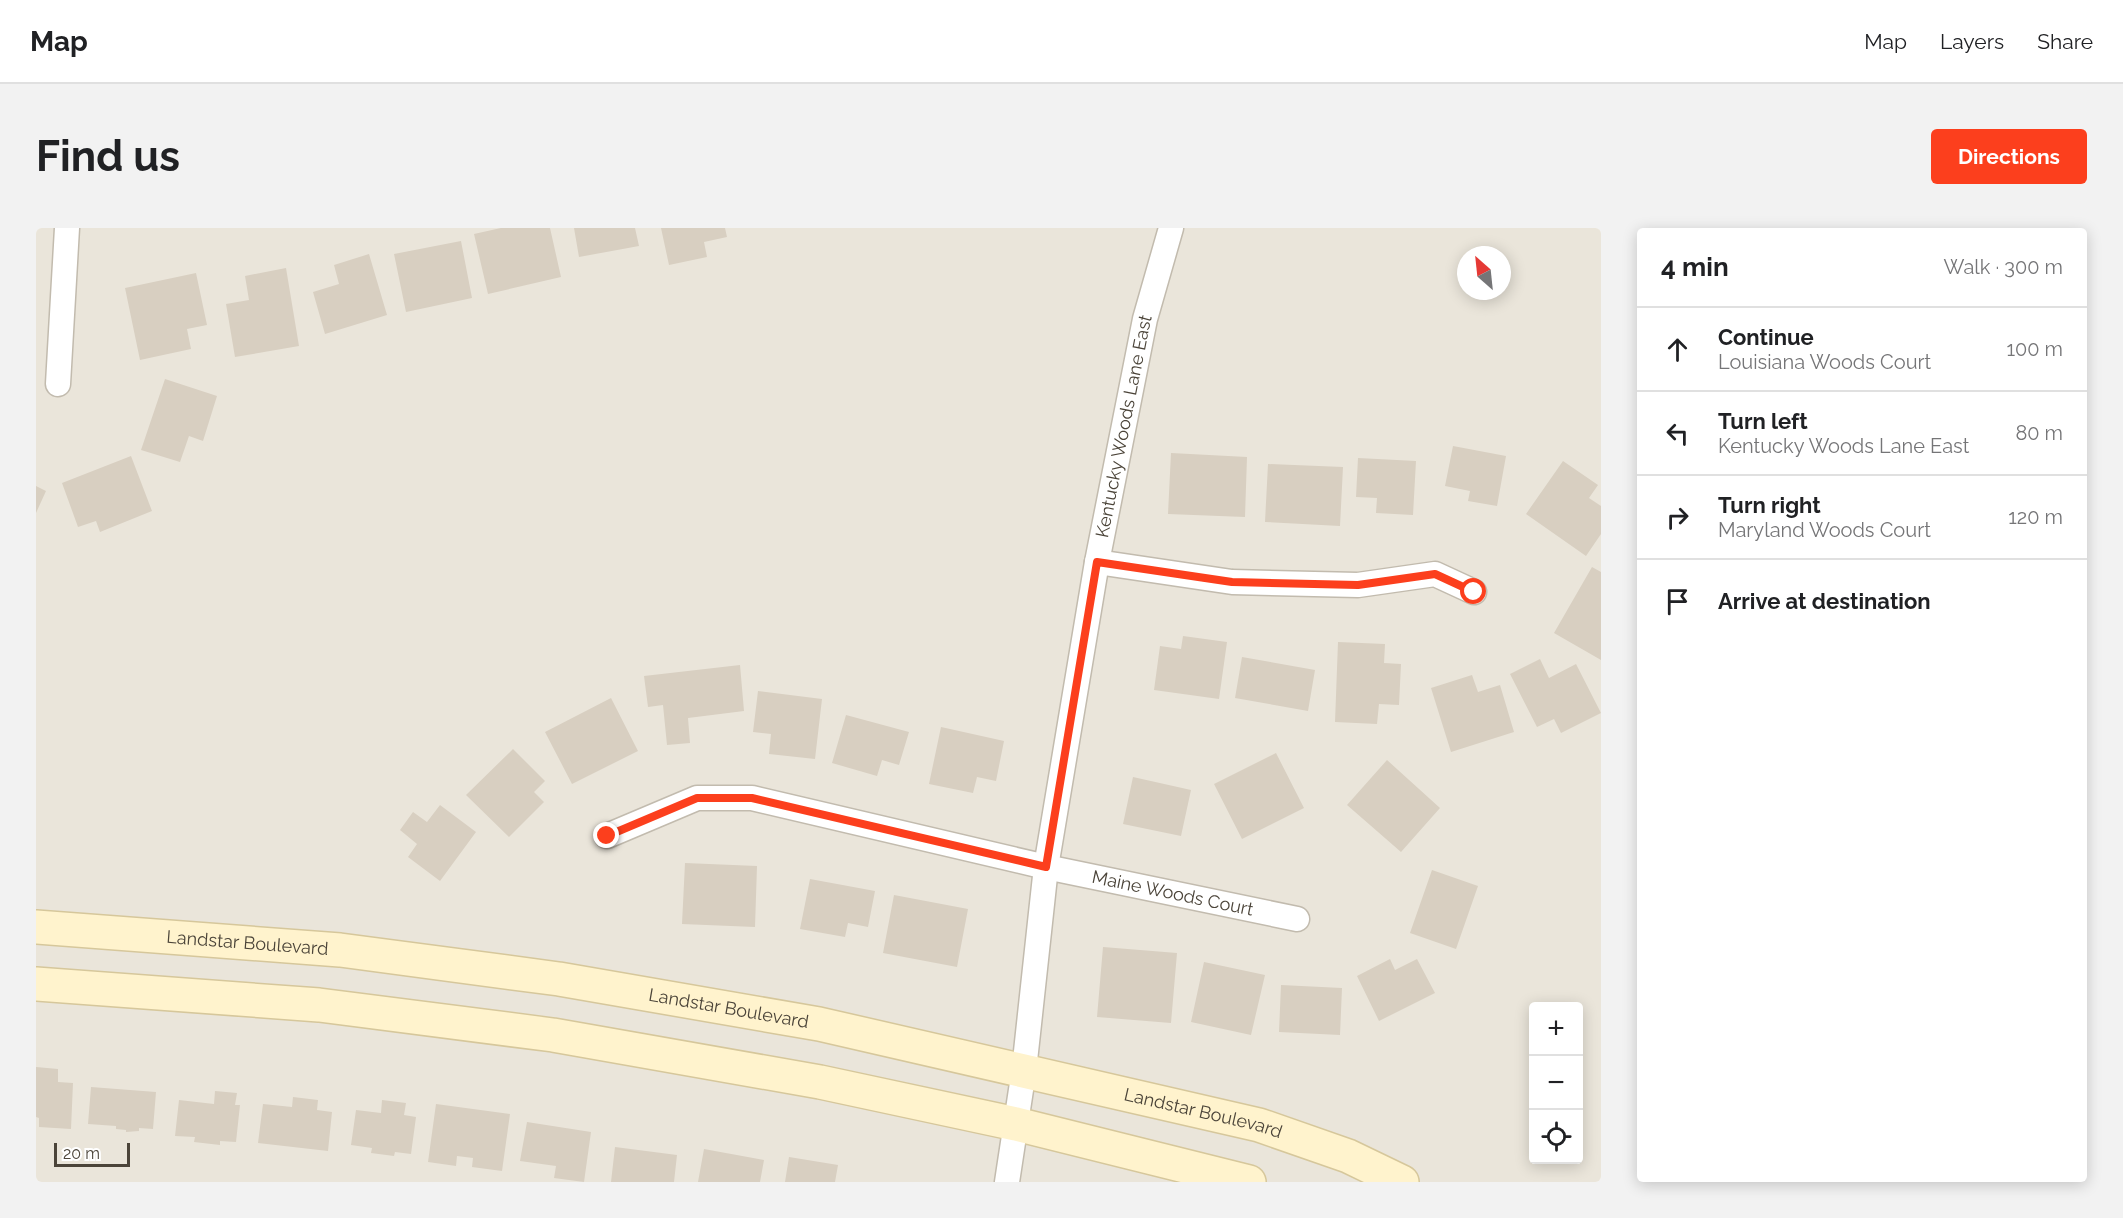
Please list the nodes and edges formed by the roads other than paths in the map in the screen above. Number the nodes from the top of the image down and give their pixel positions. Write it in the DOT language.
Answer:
graph roads {
  1 [pos="67,228"];
  2 [pos="1171,228"];
  3 [pos="58,384"];
  4 [pos="1097,562"];
  5 [pos="1474,592"];
  6 [pos="607,836"];
  7 [pos="1046,867"];
  8 [pos="1297,919"];
  9 [pos="36,927"];
  10 [pos="36,984"];
  11 [pos="1024,1070"];
  12 [pos="1016,1125"];
  13 [pos="1007,1182"];
  14 [pos="1249,1182"];
  15 [pos="1402,1182"];
  1 -- 3 [label="street"];
  2 -- 4 [label="street, Kentucky Woods Lane East"];
  4 -- 5 [label="street"];
  4 -- 7 [label="street, Kentucky Woods Lane East"];
  6 -- 7 [label="street, Maine Woods Court"];
  7 -- 8 [label="street, Maine Woods Court"];
  7 -- 11 [label="street, Kentucky Woods Lane East"];
  9 -- 11 [label="street, Landstar Boulevard"];
  10 -- 12 [label="street"];
  11 -- 12 [label="street, Kentucky Woods Lane East"];
  11 -- 15 [label="street, Landstar Boulevard"];
  12 -- 13 [label="street, Kentucky Woods Lane East"];
  12 -- 14 [label="street"];
}
